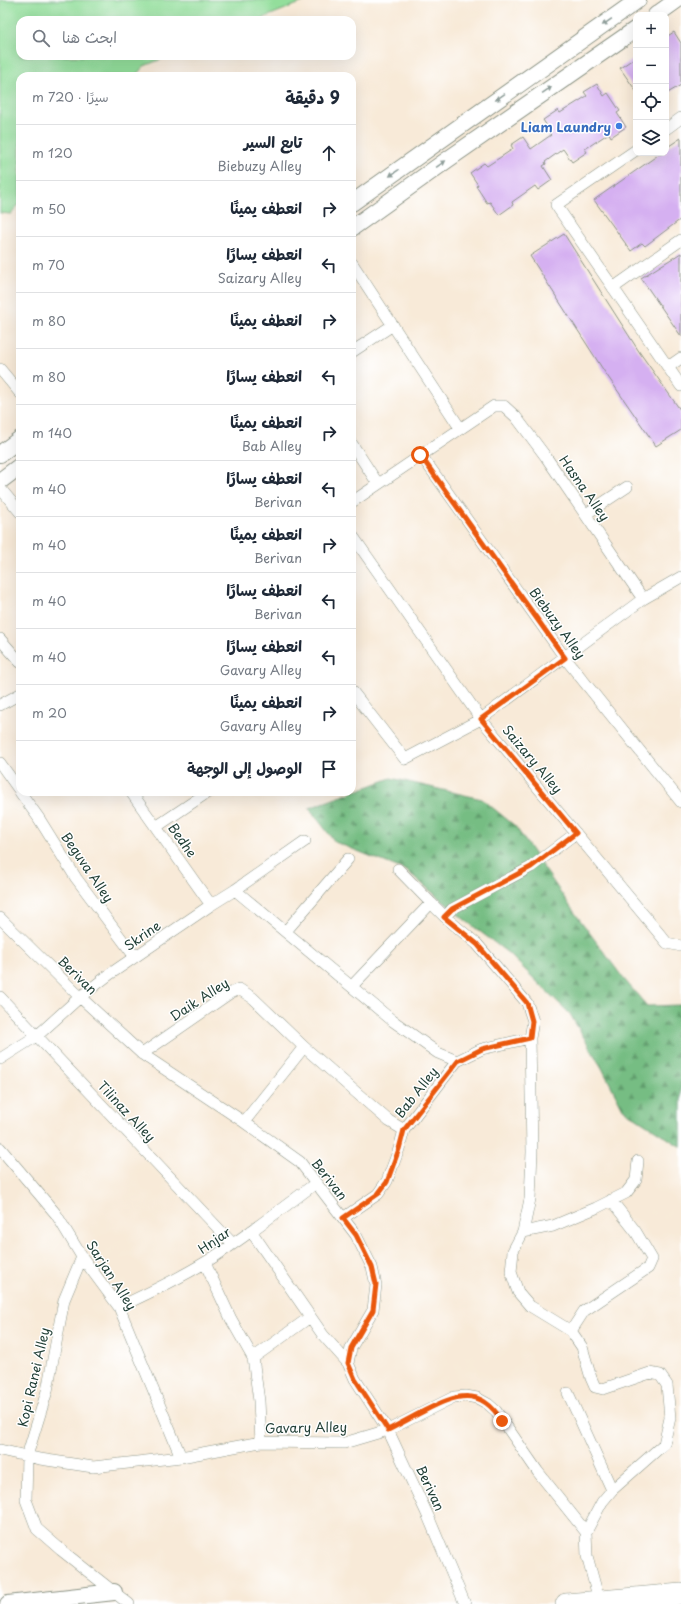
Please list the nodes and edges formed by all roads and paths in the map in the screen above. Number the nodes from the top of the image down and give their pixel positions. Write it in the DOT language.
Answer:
graph roads {
  1 [pos="638,0"];
  2 [pos="677,0"];
  3 [pos="660,12"];
  4 [pos="633,31"];
  5 [pos="681,118"];
  6 [pos="669,126"];
  7 [pos="633,152"];
  8 [pos="356,200"];
  9 [pos="356,225"];
  10 [pos="681,240"];
  11 [pos="356,269"];
  12 [pos="613,288"];
  13 [pos="393,325"];
  14 [pos="356,349"];
  15 [pos="681,358"];
  16 [pos="668,367"];
  17 [pos="0,369"];
  18 [pos="681,386"];
  19 [pos="16,388"];
  20 [pos="460,428"];
  21 [pos="16,442"];
  22 [pos="356,450"];
  23 [pos="0,454"];
  24 [pos="420,455"];
  25 [pos="16,469"];
  26 [pos="0,481"];
  27 [pos="378,484"];
  28 [pos="627,487"];
  29 [pos="0,488"];
  30 [pos="356,499"];
  31 [pos="16,507"];
  32 [pos="586,514"];
  33 [pos="356,541"];
  34 [pos="680,580"];
  35 [pos="643,599"];
  36 [pos="0,639"];
  37 [pos="16,657"];
  38 [pos="565,658"];
  39 [pos="16,696"];
  40 [pos="356,697"];
  41 [pos="0,705"];
  42 [pos="481,719"];
  43 [pos="0,763"];
  44 [pos="16,786"];
  45 [pos="23,796"];
  46 [pos="134,796"];
  47 [pos="202,796"];
  48 [pos="681,802"];
  49 [pos="156,828"];
  50 [pos="576,833"];
  51 [pos="305,841"];
  52 [pos="348,859"];
  53 [pos="398,869"];
  54 [pos="235,890"];
  55 [pos="431,903"];
  56 [pos="211,905"];
  57 [pos="444,917"];
  58 [pos="0,918"];
  59 [pos="286,931"];
  60 [pos="681,946"];
  61 [pos="135,957"];
  62 [pos="352,986"];
  63 [pos="0,997"];
  64 [pos="80,997"];
  65 [pos="38,1035"];
  66 [pos="530,1038"];
  67 [pos="304,1047"];
  68 [pos="142,1054"];
  69 [pos="0,1059"];
  70 [pos="458,1061"];
  71 [pos="244,1122"];
  72 [pos="404,1130"];
  73 [pos="0,1148"];
  74 [pos="638,1162"];
  75 [pos="316,1183"];
  76 [pos="611,1200"];
  77 [pos="343,1218"];
  78 [pos="251,1231"];
  79 [pos="523,1232"];
  80 [pos="233,1244"];
  81 [pos="82,1257"];
  82 [pos="205,1263"];
  83 [pos="119,1307"];
  84 [pos="310,1317"];
  85 [pos="571,1331"];
  86 [pos="253,1358"];
  87 [pos="348,1363"];
  88 [pos="568,1393"];
  89 [pos="388,1430"];
  90 [pos="262,1442"];
  91 [pos="0,1450"];
  92 [pos="27,1456"];
  93 [pos="181,1457"];
  94 [pos="612,1490"];
  95 [pos="586,1532"];
  96 [pos="114,1592"];
  97 [pos="681,1594"];
  98 [pos="599,1600"];
  99 [pos="8,1604"];
  100 [pos="129,1604"];
  101 [pos="465,1604"];
  102 [pos="566,1604"];
  1 -- 8 [label="street, one-way"];
  2 -- 3 [label="street"];
  9 -- 4 [label="street, one-way"];
  5 -- 6 [label="street"];
  7 -- 12 [label="street"];
  10 -- 12 [label="street"];
  11 -- 13 [label="street"];
  12 -- 16 [label="street"];
  13 -- 14 [label="street"];
  13 -- 20 [label="street"];
  15 -- 16 [label="street"];
  16 -- 18 [label="street"];
  17 -- 19 [label="street"];
  20 -- 24 [label="street"];
  20 -- 32 [label="street, Hasna Alley"];
  21 -- 23 [label="street"];
  22 -- 27 [label="street"];
  24 -- 27 [label="street"];
  24 -- 38 [label="street, Biebuzy Alley"];
  25 -- 26 [label="street"];
  27 -- 30 [label="street"];
  28 -- 32 [label="street"];
  29 -- 31 [label="street"];
  32 -- 35 [label="street, Hasna Alley"];
  33 -- 42 [label="street, Saizary Alley"];
  34 -- 35 [label="street"];
  35 -- 38 [label="street"];
  36 -- 37 [label="street"];
  38 -- 42 [label="street"];
  38 -- 48 [label="street, Biebuzy Alley"];
  39 -- 41 [label="street"];
  40 -- 42 [label="street"];
  42 -- 50 [label="street, Saizary Alley"];
  43 -- 44 [label="street, Beguva Alley"];
  45 -- 61 [label="street, Beguva Alley"];
  46 -- 49 [label="street, Bedhe"];
  47 -- 49 [label="street"];
  49 -- 56 [label="street, Bedhe"];
  50 -- 57 [label="street"];
  50 -- 60 [label="street, Saizary Alley"];
  51 -- 54 [label="street, Skrine"];
  52 -- 59 [label="street"];
  53 -- 55 [label="street"];
  54 -- 56 [label="street, Skrine"];
  54 -- 59 [label="street"];
  55 -- 57 [label="street"];
  55 -- 62 [label="street"];
  56 -- 61 [label="street, Skrine"];
  57 -- 66 [label="street"];
  58 -- 64 [label="street, Berivan"];
  59 -- 62 [label="street"];
  61 -- 64 [label="street, Skrine"];
  62 -- 70 [label="street"];
  63 -- 65 [label="street, Tilinaz Alley"];
  64 -- 65 [label="street, Skrine"];
  64 -- 68 [label="street, Berivan"];
  65 -- 69 [label="street, Skrine"];
  65 -- 80 [label="street, Tilinaz Alley"];
  66 -- 70 [label="street, Bab Alley"];
  66 -- 79 [label="street"];
  67 -- 68 [label="street, Daik Alley"];
  67 -- 71 [label="street"];
  67 -- 72 [label="street, Daik Alley"];
  68 -- 71 [label="street, Berivan"];
  70 -- 72 [label="street, Bab Alley"];
  71 -- 75 [label="street, Berivan"];
  72 -- 77 [label="street, Bab Alley"];
  73 -- 81 [label="street, Sarjan Alley"];
  74 -- 76 [label="street"];
  75 -- 77 [label="street, Berivan"];
  75 -- 78 [label="street, Hnjar"];
  76 -- 79 [label="street"];
  76 -- 85 [label="street"];
  77 -- 87 [label="street, Berivan"];
  78 -- 80 [label="street, Hnjar"];
  78 -- 84 [label="street"];
  79 -- 85 [label="street"];
  80 -- 82 [label="street, Hnjar"];
  81 -- 83 [label="street, Sarjan Alley"];
  81 -- 92 [label="street, Kopi Ranei Alley"];
  82 -- 83 [label="street, Hnjar"];
  82 -- 86 [label="street"];
  83 -- 93 [label="street, Sarjan Alley"];
  84 -- 86 [label="street"];
  84 -- 87 [label="street"];
  85 -- 94 [label="street"];
  86 -- 90 [label="street"];
  87 -- 89 [label="street, Berivan"];
  88 -- 94 [label="street"];
  89 -- 90 [label="street, Gavary Alley"];
  89 -- 95 [label="street, Gavary Alley"];
  89 -- 101 [label="street, Berivan"];
  90 -- 93 [label="street, Gavary Alley"];
  91 -- 92 [label="street, Gavary Alley"];
  92 -- 93 [label="street, Gavary Alley"];
  92 -- 96 [label="street, Kopi Ranei Alley"];
  94 -- 95 [label="street"];
  95 -- 98 [label="street"];
  96 -- 99 [label="street"];
  96 -- 100 [label="street, Kopi Ranei Alley"];
  97 -- 98 [label="highway"];
  98 -- 102 [label="highway"];
}
